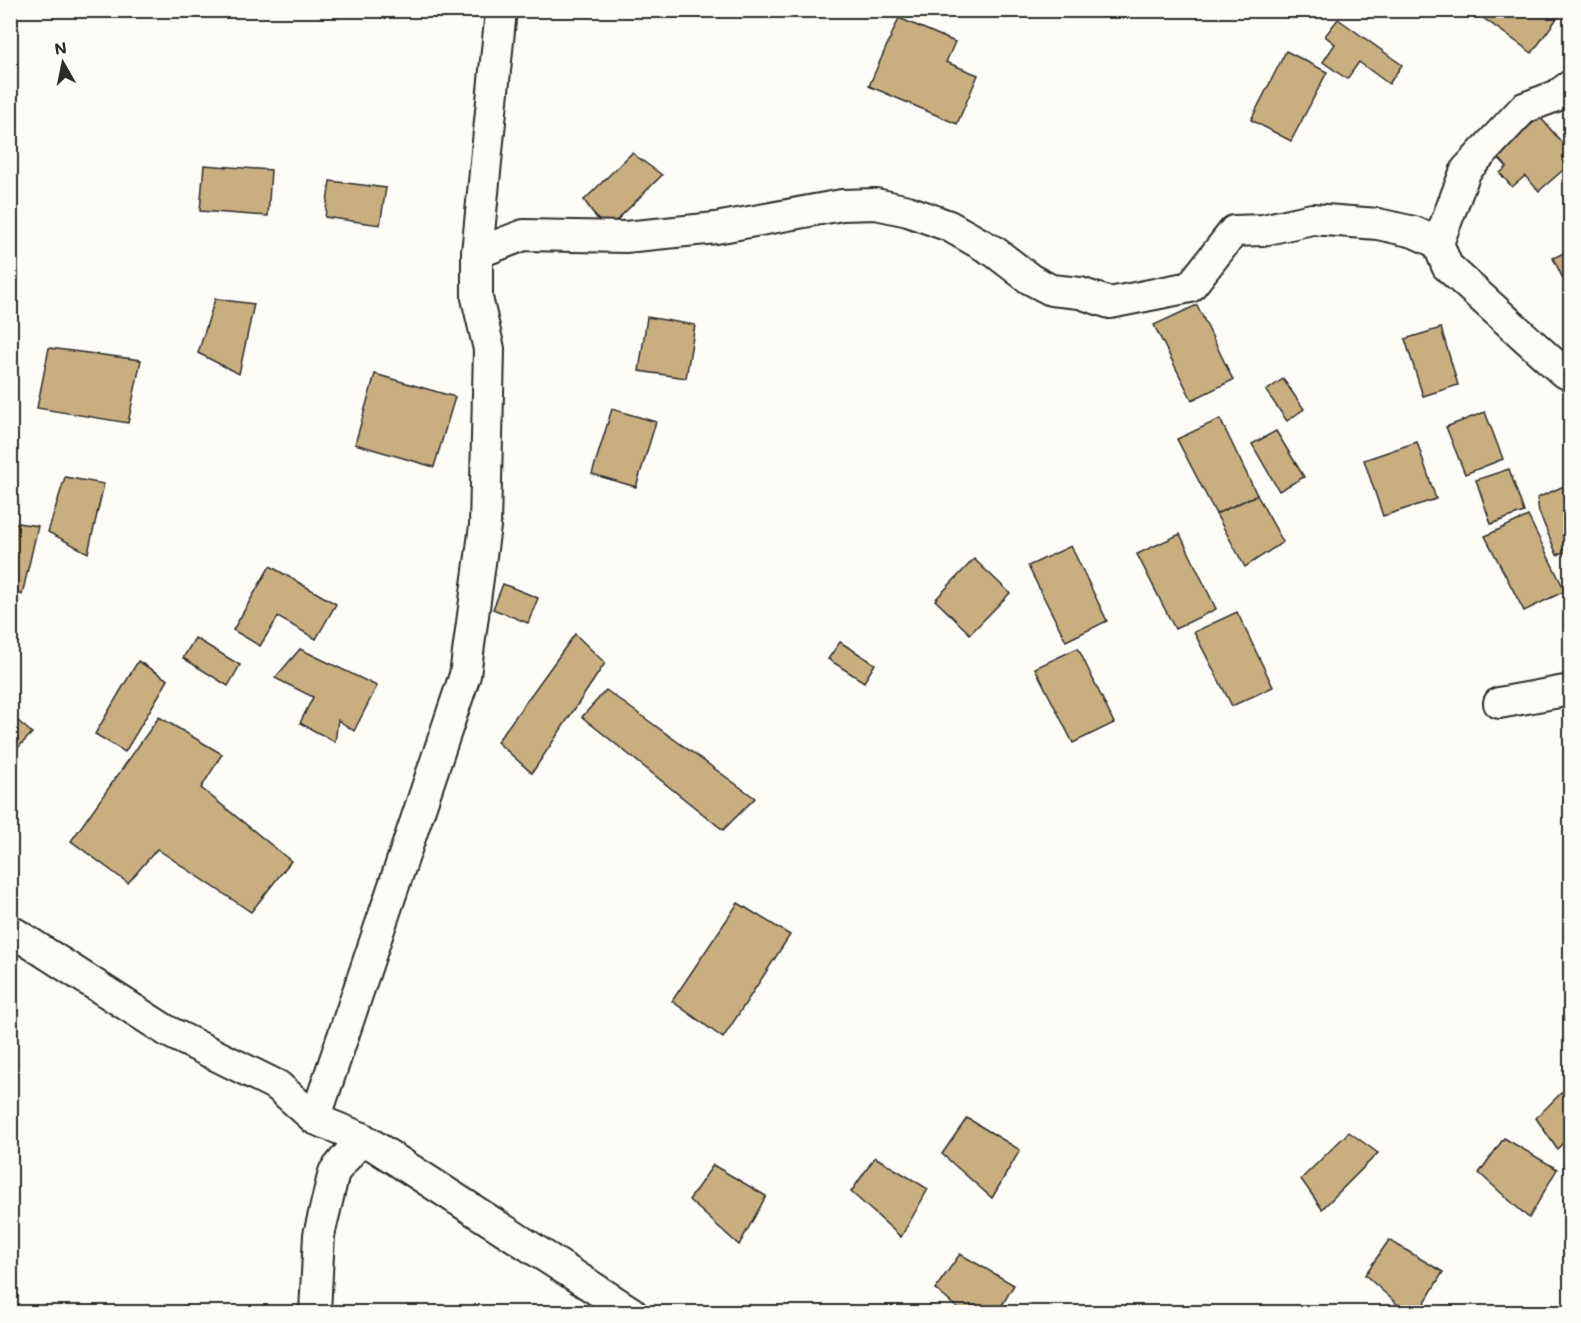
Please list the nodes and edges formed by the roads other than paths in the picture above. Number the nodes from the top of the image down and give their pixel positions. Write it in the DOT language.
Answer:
graph roads {
  1 [pos="501,10"];
  2 [pos="1570,86"];
  3 [pos="1438,243"];
  4 [pos="477,254"];
  5 [pos="1570,375"];
  6 [pos="1570,690"];
  7 [pos="1499,703"];
  8 [pos="10,930"];
  9 [pos="315,1119"];
  10 [pos="362,1137"];
  11 [pos="315,1312"];
  12 [pos="631,1312"];
  1 -- 4 [label="street"];
  2 -- 3 [label="street"];
  3 -- 4 [label="street"];
  3 -- 5 [label="street"];
  4 -- 9 [label="street"];
  6 -- 7 [label="street"];
  8 -- 9 [label="street"];
  9 -- 10 [label="street"];
  10 -- 11 [label="street"];
  10 -- 12 [label="street"];
}
